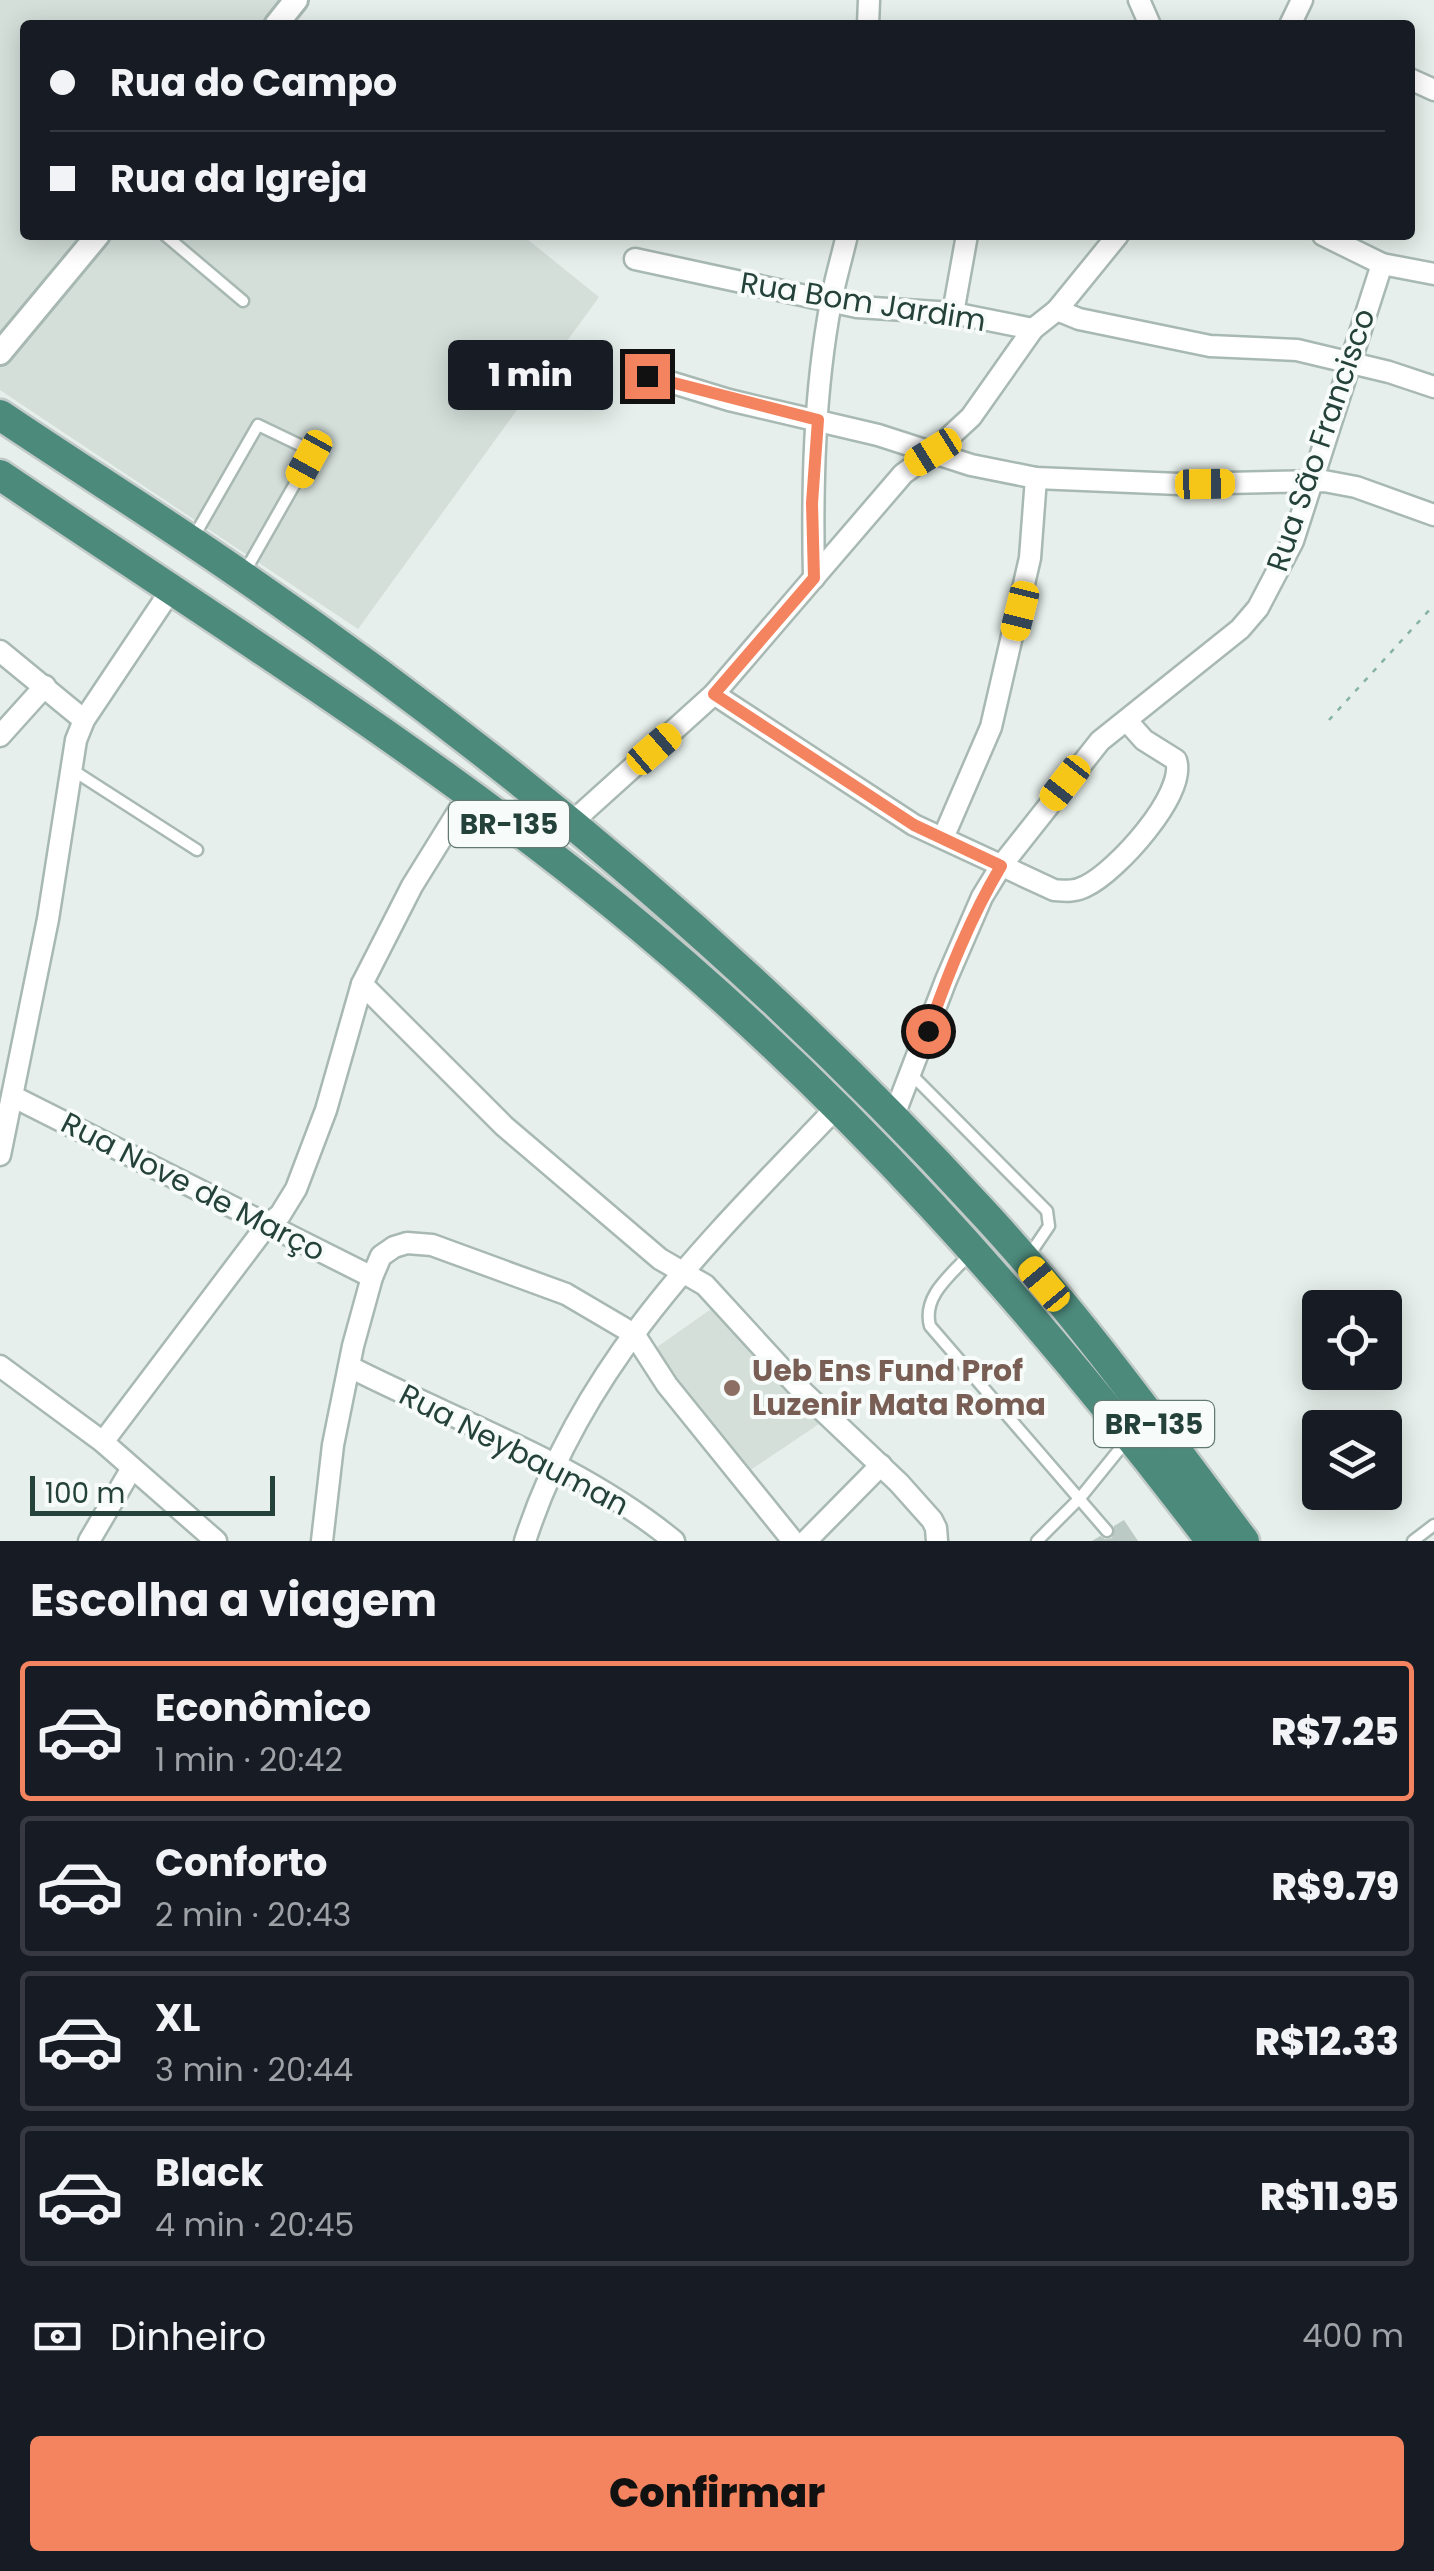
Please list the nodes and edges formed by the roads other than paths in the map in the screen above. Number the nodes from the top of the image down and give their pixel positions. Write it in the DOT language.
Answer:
graph roads {
  1 [pos="296,0"];
  2 [pos="280,20"];
  3 [pos="94,240"];
  4 [pos="171,240"];
  5 [pos="846,240"];
  6 [pos="967,240"];
  7 [pos="1114,240"];
  8 [pos="1333,240"];
  9 [pos="635,259"];
  10 [pos="1382,264"];
  11 [pos="1434,274"];
  12 [pos="242,301"];
  13 [pos="831,301"];
  14 [pos="1057,310"];
  15 [pos="954,313"];
  16 [pos="1033,329"];
  17 [pos="0,353"];
  18 [pos="1350,362"];
  19 [pos="647,376"];
  20 [pos="1434,387"];
  21 [pos="0,416"];
  22 [pos="818,420"];
  23 [pos="933,452"];
  24 [pos="0,476"];
  25 [pos="1036,478"];
  26 [pos="1311,480"];
  27 [pos="1434,515"];
  28 [pos="191,542"];
  29 [pos="243,576"];
  30 [pos="814,578"];
  31 [pos="171,590"];
  32 [pos="0,651"];
  33 [pos="45,686"];
  34 [pos="714,694"];
  35 [pos="84,720"];
  36 [pos="1127,721"];
  37 [pos="0,736"];
  38 [pos="70,769"];
  39 [pos="469,794"];
  40 [pos="570,824"];
  41 [pos="942,838"];
  42 [pos="197,850"];
  43 [pos="1001,866"];
  44 [pos="362,984"];
  45 [pos="911,1074"];
  46 [pos="14,1097"];
  47 [pos="837,1107"];
  48 [pos="893,1118"];
  49 [pos="0,1154"];
  50 [pos="267,1224"];
  51 [pos="973,1250"];
  52 [pos="1025,1262"];
  53 [pos="682,1270"];
  54 [pos="372,1278"];
  55 [pos="634,1334"];
  56 [pos="0,1366"];
  57 [pos="350,1367"];
  58 [pos="1130,1435"];
  59 [pos="104,1442"];
  60 [pos="553,1464"];
  61 [pos="881,1465"];
  62 [pos="132,1468"];
  63 [pos="1080,1498"];
  64 [pos="1434,1525"];
  65 [pos="1107,1531"];
  66 [pos="89,1541"];
  67 [pos="216,1541"];
  68 [pos="322,1541"];
  69 [pos="525,1541"];
  70 [pos="674,1541"];
  71 [pos="793,1541"];
  72 [pos="806,1541"];
  73 [pos="937,1541"];
  74 [pos="1037,1541"];
  75 [pos="1211,1541"];
  76 [pos="1244,1541"];
  77 [pos="1412,1541"];
  1 -- 2 [label="street"];
  3 -- 17 [label="street"];
  4 -- 12 [label="lane"];
  5 -- 13 [label="street"];
  6 -- 15 [label="street"];
  7 -- 14 [label="street"];
  8 -- 10 [label="street"];
  9 -- 13 [label="street, Rua Bom Jardim"];
  10 -- 11 [label="street"];
  10 -- 18 [label="street, Rua São Francisco"];
  13 -- 15 [label="street, Rua Bom Jardim"];
  13 -- 22 [label="street"];
  14 -- 16 [label="street"];
  14 -- 18 [label="street"];
  15 -- 16 [label="street, Rua Bom Jardim"];
  16 -- 23 [label="street"];
  18 -- 20 [label="street"];
  18 -- 26 [label="street, Rua São Francisco"];
  19 -- 22 [label="street"];
  21 -- 28 [label="highway, BR-135"];
  22 -- 23 [label="street"];
  22 -- 30 [label="street"];
  23 -- 25 [label="street"];
  23 -- 30 [label="street"];
  24 -- 31 [label="highway, BR-135"];
  25 -- 26 [label="street"];
  25 -- 41 [label="street"];
  26 -- 27 [label="street"];
  26 -- 36 [label="street, Rua São Francisco"];
  28 -- 29 [label="highway, BR-135"];
  28 -- 29 [label="lane"];
  29 -- 40 [label="highway, BR-135"];
  30 -- 34 [label="street"];
  31 -- 35 [label="street"];
  31 -- 39 [label="highway, BR-135"];
  32 -- 33 [label="street"];
  33 -- 35 [label="street"];
  33 -- 37 [label="street"];
  34 -- 40 [label="street"];
  34 -- 41 [label="street"];
  35 -- 38 [label="street"];
  36 -- 43 [label="street, Rua São Francisco"];
  36 -- 43 [label="street"];
  38 -- 42 [label="lane"];
  38 -- 46 [label="street"];
  39 -- 44 [label="street"];
  39 -- 47 [label="highway, BR-135"];
  40 -- 48 [label="highway, BR-135"];
  41 -- 43 [label="street"];
  43 -- 45 [label="street, Rua São Francisco"];
  44 -- 50 [label="street"];
  44 -- 53 [label="street"];
  45 -- 48 [label="street, Rua São Francisco"];
  45 -- 52 [label="lane"];
  46 -- 49 [label="street"];
  46 -- 50 [label="street, Rua Nove de Março"];
  47 -- 51 [label="highway, BR-135"];
  47 -- 53 [label="street"];
  48 -- 52 [label="highway, BR-135"];
  50 -- 54 [label="street, Rua Nove de Março"];
  50 -- 59 [label="street"];
  51 -- 58 [label="highway, BR-135"];
  51 -- 63 [label="lane"];
  52 -- 76 [label="highway, BR-135"];
  53 -- 55 [label="street"];
  53 -- 61 [label="street"];
  54 -- 55 [label="street"];
  54 -- 57 [label="street"];
  55 -- 60 [label="street"];
  55 -- 71 [label="street"];
  56 -- 59 [label="street"];
  57 -- 60 [label="street, Rua Neybauman"];
  57 -- 68 [label="street"];
  58 -- 63 [label="lane"];
  58 -- 75 [label="highway, BR-135"];
  59 -- 62 [label="street"];
  60 -- 69 [label="street"];
  60 -- 70 [label="street, Rua Neybauman"];
  61 -- 72 [label="street"];
  61 -- 73 [label="street"];
  62 -- 66 [label="street"];
  62 -- 67 [label="street"];
  63 -- 65 [label="lane"];
  63 -- 74 [label="lane"];
  64 -- 77 [label="lane"];
}
